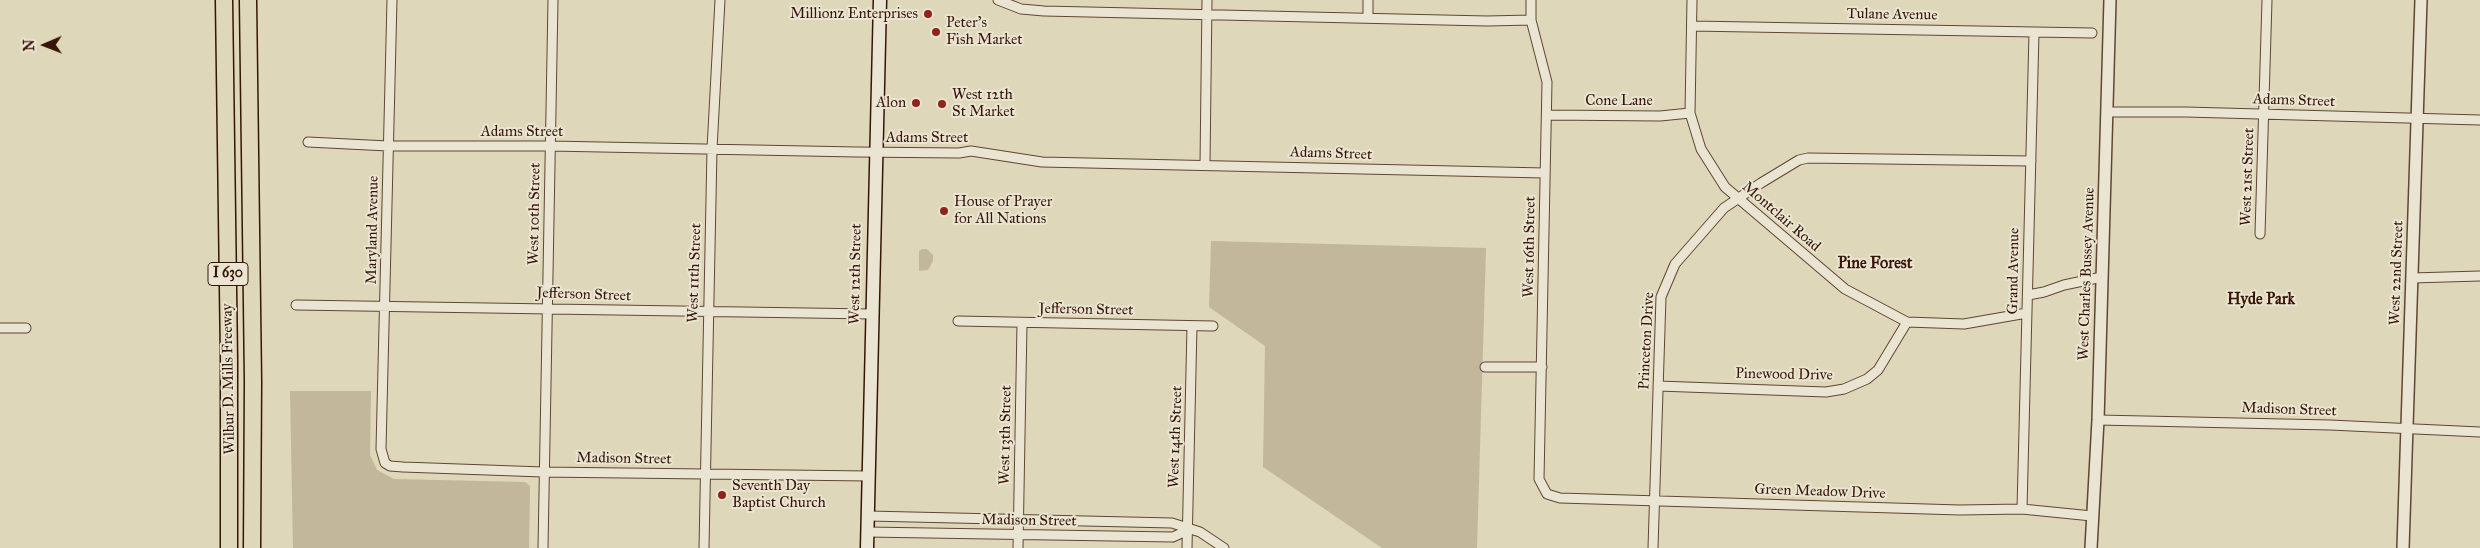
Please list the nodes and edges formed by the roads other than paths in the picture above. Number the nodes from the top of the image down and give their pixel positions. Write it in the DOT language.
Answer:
graph roads {
  1 [pos="224,0"];
  2 [pos="248,0"];
  3 [pos="392,0"];
  4 [pos="553,0"];
  5 [pos="720,0"];
  6 [pos="880,0"];
  7 [pos="998,0"];
  8 [pos="1045,0"];
  9 [pos="1207,0"];
  10 [pos="1368,0"];
  11 [pos="1531,0"];
  12 [pos="1692,0"];
  13 [pos="2110,0"];
  14 [pos="2267,0"];
  15 [pos="2421,0"];
  16 [pos="1044,11"];
  17 [pos="1206,15"];
  18 [pos="1368,18"];
  19 [pos="1531,20"];
  20 [pos="1692,26"];
  21 [pos="2034,33"];
  22 [pos="2092,33"];
  23 [pos="2107,112"];
  24 [pos="1690,113"];
  25 [pos="2264,114"];
  26 [pos="1547,115"];
  27 [pos="2417,118"];
  28 [pos="2480,120"];
  29 [pos="308,142"];
  30 [pos="388,146"];
  31 [pos="550,146"];
  32 [pos="712,149"];
  33 [pos="875,152"];
  34 [pos="2031,161"];
  35 [pos="1205,165"];
  36 [pos="1545,173"];
  37 [pos="1738,198"];
  38 [pos="2260,234"];
  39 [pos="2480,276"];
  40 [pos="2102,278"];
  41 [pos="2412,278"];
  42 [pos="2028,295"];
  43 [pos="296,305"];
  44 [pos="385,307"];
  45 [pos="547,308"];
  46 [pos="707,313"];
  47 [pos="2027,313"];
  48 [pos="871,314"];
  49 [pos="958,321"];
  50 [pos="1908,322"];
  51 [pos="1022,323"];
  52 [pos="1192,326"];
  53 [pos="1213,326"];
  54 [pos="0,328"];
  55 [pos="26,328"];
  56 [pos="1485,366"];
  57 [pos="1542,367"];
  58 [pos="1658,386"];
  59 [pos="2098,420"];
  60 [pos="2406,429"];
  61 [pos="2480,432"];
  62 [pos="383,459"];
  63 [pos="543,472"];
  64 [pos="706,475"];
  65 [pos="868,476"];
  66 [pos="1547,494"];
  67 [pos="1654,502"];
  68 [pos="2022,509"];
  69 [pos="868,516"];
  70 [pos="2092,516"];
  71 [pos="1018,519"];
  72 [pos="1188,530"];
  73 [pos="868,532"];
  74 [pos="1018,535"];
  75 [pos="229,548"];
  76 [pos="252,548"];
  77 [pos="543,548"];
  78 [pos="704,548"];
  79 [pos="867,548"];
  80 [pos="1018,548"];
  81 [pos="1188,548"];
  82 [pos="1224,548"];
  83 [pos="1653,548"];
  84 [pos="2091,548"];
  85 [pos="2403,548"];
  1 -- 75 [label="highway, Wilbur D. Mills Freeway / I 630"];
  2 -- 76 [label="highway, Wilbur D. Mills Freeway / I 630"];
  3 -- 30 [label="street, Maryland Avenue"];
  4 -- 31 [label="street, West 10th Street"];
  5 -- 32 [label="street, West 11th Street"];
  6 -- 33 [label="main road, West 12th Street"];
  7 -- 16 [label="street"];
  8 -- 16 [label="street"];
  9 -- 17 [label="street"];
  10 -- 18 [label="street"];
  11 -- 19 [label="street, West 16th Street"];
  12 -- 20 [label="street, Montclair Road"];
  13 -- 23 [label="street, West Charles Bussey Avenue"];
  14 -- 25 [label="street, West 21st Street"];
  15 -- 27 [label="street, West 22nd Street"];
  16 -- 17 [label="street"];
  17 -- 18 [label="street"];
  17 -- 35 [label="street"];
  18 -- 19 [label="street"];
  19 -- 26 [label="street, West 16th Street"];
  20 -- 21 [label="street, Tulane Avenue"];
  20 -- 24 [label="street, Montclair Road"];
  21 -- 22 [label="street, Tulane Avenue"];
  21 -- 34 [label="street, Grand Avenue"];
  23 -- 25 [label="street, Adams Street"];
  23 -- 40 [label="street, West Charles Bussey Avenue"];
  24 -- 26 [label="street, Cone Lane"];
  24 -- 37 [label="street, Montclair Road"];
  25 -- 27 [label="street, Adams Street"];
  25 -- 38 [label="street, West 21st Street"];
  26 -- 36 [label="street, West 16th Street"];
  27 -- 28 [label="street, Adams Street"];
  27 -- 41 [label="street, West 22nd Street"];
  29 -- 30 [label="street, Adams Street"];
  30 -- 31 [label="street, Adams Street"];
  30 -- 44 [label="street, Maryland Avenue"];
  31 -- 32 [label="street, Adams Street"];
  31 -- 45 [label="street, West 10th Street"];
  32 -- 33 [label="street, Adams Street"];
  32 -- 46 [label="street, West 11th Street"];
  33 -- 35 [label="street, Adams Street"];
  33 -- 48 [label="main road, West 12th Street"];
  34 -- 37 [label="street, Princeton Drive"];
  34 -- 42 [label="street, Grand Avenue"];
  35 -- 36 [label="street, Adams Street"];
  36 -- 57 [label="street, West 16th Street"];
  37 -- 50 [label="street, Montclair Road"];
  37 -- 58 [label="street, Princeton Drive"];
  39 -- 41 [label="street"];
  40 -- 42 [label="street"];
  40 -- 59 [label="street, West Charles Bussey Avenue"];
  41 -- 60 [label="street, West 22nd Street"];
  42 -- 47 [label="street, Grand Avenue"];
  43 -- 44 [label="street, Jefferson Street"];
  44 -- 45 [label="street, Jefferson Street"];
  44 -- 62 [label="street, Maryland Avenue"];
  45 -- 46 [label="street, Jefferson Street"];
  45 -- 63 [label="street, West 10th Street"];
  46 -- 48 [label="street, Jefferson Street"];
  46 -- 64 [label="street, West 11th Street"];
  47 -- 50 [label="street, Montclair Road"];
  47 -- 68 [label="street, Grand Avenue"];
  48 -- 65 [label="main road, West 12th Street"];
  49 -- 51 [label="street, Jefferson Street"];
  50 -- 58 [label="street, Pinewood Drive"];
  51 -- 52 [label="street, Jefferson Street"];
  51 -- 71 [label="street, West 13th Street"];
  52 -- 53 [label="street, Jefferson Street"];
  52 -- 72 [label="street, West 14th Street"];
  54 -- 55 [label="street"];
  56 -- 57 [label="street"];
  57 -- 66 [label="street, West 16th Street"];
  58 -- 67 [label="street, Princeton Drive"];
  59 -- 60 [label="street, Madison Street"];
  59 -- 70 [label="street, West Charles Bussey Avenue"];
  60 -- 61 [label="street, Madison Street"];
  60 -- 85 [label="street, West 22nd Street"];
  62 -- 63 [label="street, Madison Street"];
  63 -- 64 [label="street, Madison Street"];
  63 -- 77 [label="street, West 10th Street"];
  64 -- 65 [label="street, Madison Street"];
  64 -- 78 [label="street, West 11th Street"];
  65 -- 69 [label="main road, West 12th Street"];
  66 -- 67 [label="street, Green Meadow Drive"];
  67 -- 68 [label="street, Green Meadow Drive"];
  67 -- 83 [label="street, Princeton Drive"];
  68 -- 70 [label="street, Green Meadow Drive"];
  69 -- 71 [label="street, Madison Street"];
  69 -- 73 [label="main road, West 12th Street"];
  70 -- 84 [label="street, West Charles Bussey Avenue"];
  71 -- 72 [label="street, Madison Street"];
  71 -- 74 [label="street, West 13th Street"];
  72 -- 74 [label="street, Madison Street"];
  72 -- 81 [label="street, West 14th Street"];
  72 -- 82 [label="street, Madison Street"];
  73 -- 74 [label="street, Madison Street"];
  73 -- 79 [label="main road, West 12th Street"];
  74 -- 80 [label="street, West 13th Street"];
}
